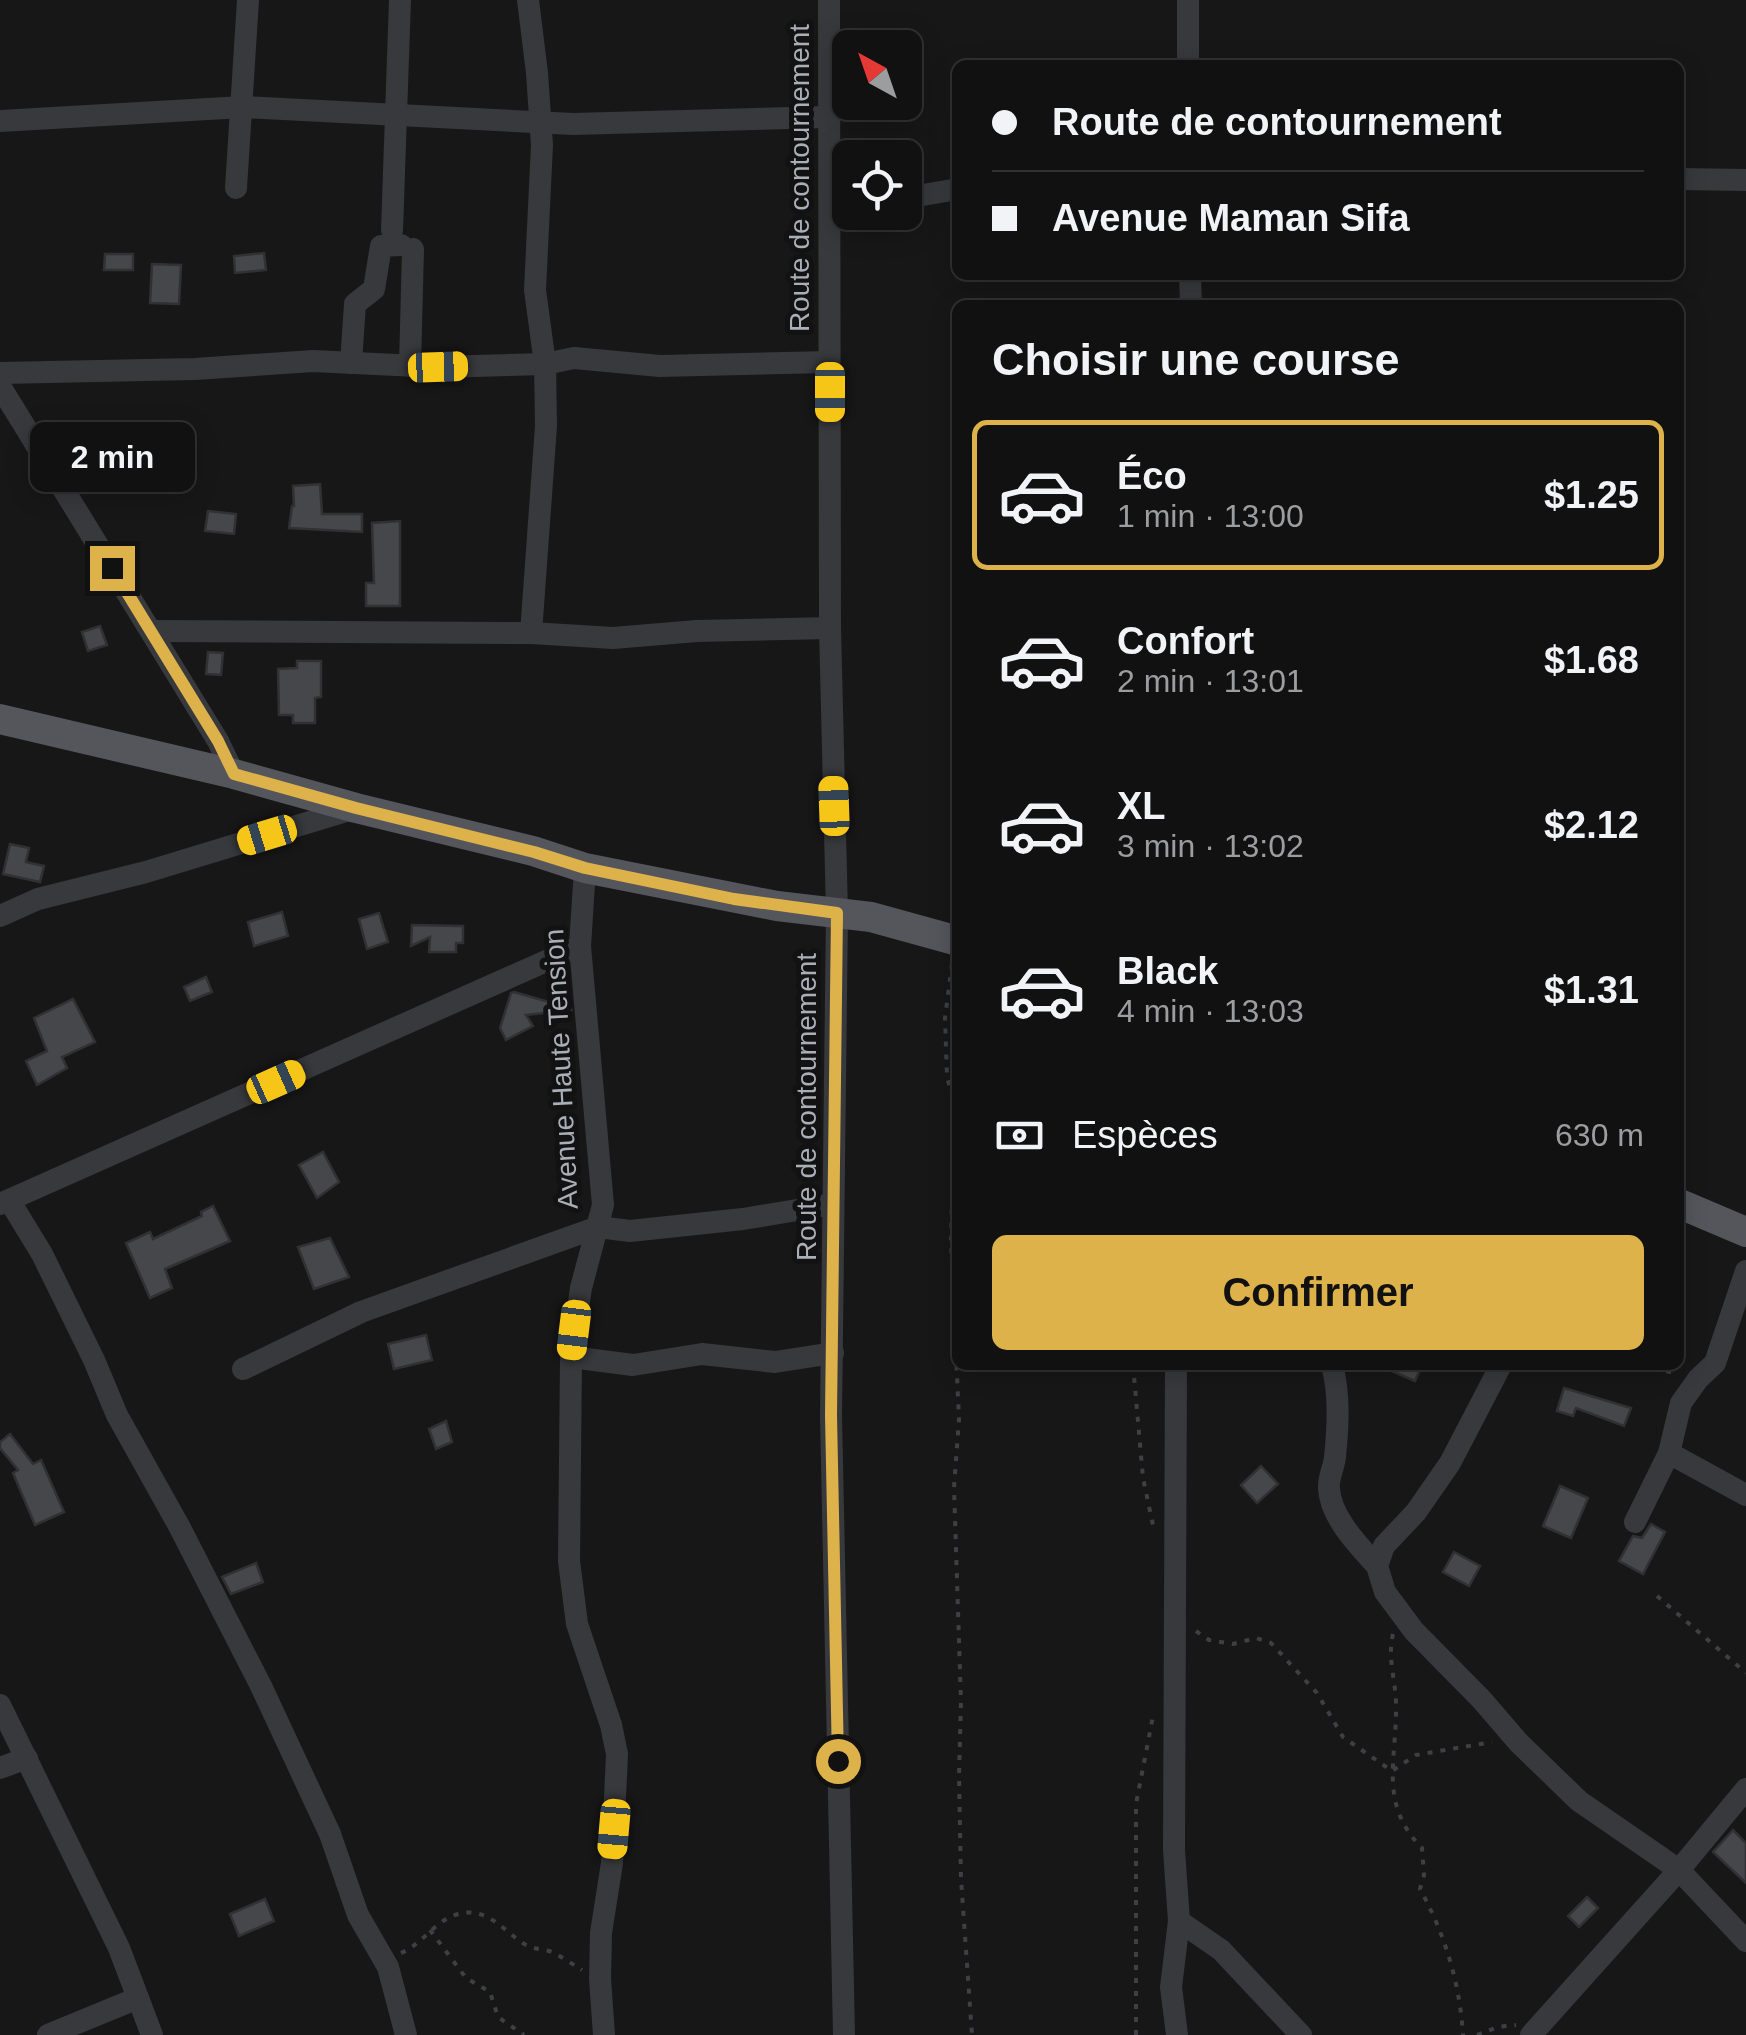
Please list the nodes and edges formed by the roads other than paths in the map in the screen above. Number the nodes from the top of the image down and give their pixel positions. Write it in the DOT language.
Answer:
graph roads {
  1 [pos="248,0"];
  2 [pos="400,0"];
  3 [pos="528,0"];
  4 [pos="829,0"];
  5 [pos="1188,0"];
  6 [pos="1188,60"];
  7 [pos="243,107"];
  8 [pos="394,114"];
  9 [pos="828,117"];
  10 [pos="0,121"];
  11 [pos="539,122"];
  12 [pos="832,151"];
  13 [pos="1684,179"];
  14 [pos="1746,180"];
  15 [pos="236,188"];
  16 [pos="952,190"];
  17 [pos="922,195"];
  18 [pos="838,230"];
  19 [pos="402,242"];
  20 [pos="351,362"];
  21 [pos="830,362"];
  22 [pos="546,364"];
  23 [pos="410,366"];
  24 [pos="0,373"];
  25 [pos="0,386"];
  26 [pos="830,628"];
  27 [pos="151,631"];
  28 [pos="530,633"];
  29 [pos="0,719"];
  30 [pos="234,774"];
  31 [pos="356,808"];
  32 [pos="585,868"];
  33 [pos="837,913"];
  34 [pos="0,916"];
  35 [pos="952,939"];
  36 [pos="580,946"];
  37 [pos="5,1202"];
  38 [pos="833,1204"];
  39 [pos="1684,1206"];
  40 [pos="598,1227"];
  41 [pos="1746,1232"];
  42 [pos="1746,1271"];
  43 [pos="833,1354"];
  44 [pos="571,1357"];
  45 [pos="244,1369"];
  46 [pos="1176,1370"];
  47 [pos="1333,1370"];
  48 [pos="1497,1370"];
  49 [pos="1669,1453"];
  50 [pos="1746,1495"];
  51 [pos="1635,1522"];
  52 [pos="1377,1566"];
  53 [pos="0,1705"];
  54 [pos="27,1758"];
  55 [pos="0,1768"];
  56 [pos="1746,1789"];
  57 [pos="1679,1870"];
  58 [pos="1179,1921"];
  59 [pos="1746,1941"];
  60 [pos="138,1998"];
  61 [pos="1536,2030"];
  62 [pos="48,2035"];
  63 [pos="152,2035"];
  64 [pos="406,2035"];
  65 [pos="604,2035"];
  66 [pos="844,2035"];
  67 [pos="1177,2035"];
  68 [pos="1301,2035"];
  1 -- 7 [label="street"];
  2 -- 8 [label="street"];
  3 -- 11 [label="street"];
  4 -- 9 [label="street, Route de contournement"];
  5 -- 6 [label="street"];
  7 -- 8 [label="street"];
  7 -- 10 [label="street"];
  7 -- 15 [label="street"];
  8 -- 11 [label="street"];
  8 -- 19 [label="street"];
  9 -- 11 [label="street"];
  9 -- 12 [label="street, Route de contournement"];
  11 -- 22 [label="street"];
  13 -- 14 [label="street"];
  16 -- 17 [label="street"];
  18 -- 21 [label="street, Route de contournement"];
  19 -- 20 [label="street"];
  19 -- 23 [label="street"];
  20 -- 23 [label="street"];
  20 -- 24 [label="street"];
  21 -- 22 [label="street"];
  21 -- 26 [label="street, Route de contournement"];
  22 -- 23 [label="street"];
  22 -- 28 [label="street"];
  25 -- 27 [label="street"];
  26 -- 28 [label="street"];
  26 -- 33 [label="street, Route de contournement"];
  27 -- 28 [label="street"];
  27 -- 30 [label="street"];
  29 -- 30 [label="main road"];
  30 -- 31 [label="main road"];
  31 -- 32 [label="main road"];
  31 -- 34 [label="street"];
  32 -- 33 [label="main road"];
  32 -- 36 [label="street, Avenue Haute Tension"];
  33 -- 35 [label="main road"];
  33 -- 38 [label="street, Route de contournement"];
  36 -- 37 [label="street"];
  36 -- 40 [label="street, Avenue Haute Tension"];
  37 -- 64 [label="street"];
  38 -- 40 [label="street"];
  38 -- 43 [label="street, Route de contournement"];
  39 -- 41 [label="main road"];
  40 -- 44 [label="street, Avenue Haute Tension"];
  40 -- 45 [label="street"];
  42 -- 49 [label="street"];
  43 -- 44 [label="street"];
  43 -- 66 [label="street, Route de contournement"];
  44 -- 65 [label="street, Avenue Haute Tension"];
  46 -- 58 [label="street"];
  47 -- 52 [label="street"];
  48 -- 52 [label="street"];
  49 -- 50 [label="street"];
  49 -- 51 [label="street"];
  52 -- 57 [label="street"];
  53 -- 54 [label="street"];
  54 -- 55 [label="street"];
  54 -- 60 [label="street"];
  56 -- 57 [label="street"];
  57 -- 59 [label="street"];
  57 -- 61 [label="street"];
  58 -- 67 [label="street"];
  58 -- 68 [label="street"];
  60 -- 62 [label="street"];
  60 -- 63 [label="street"];
}
